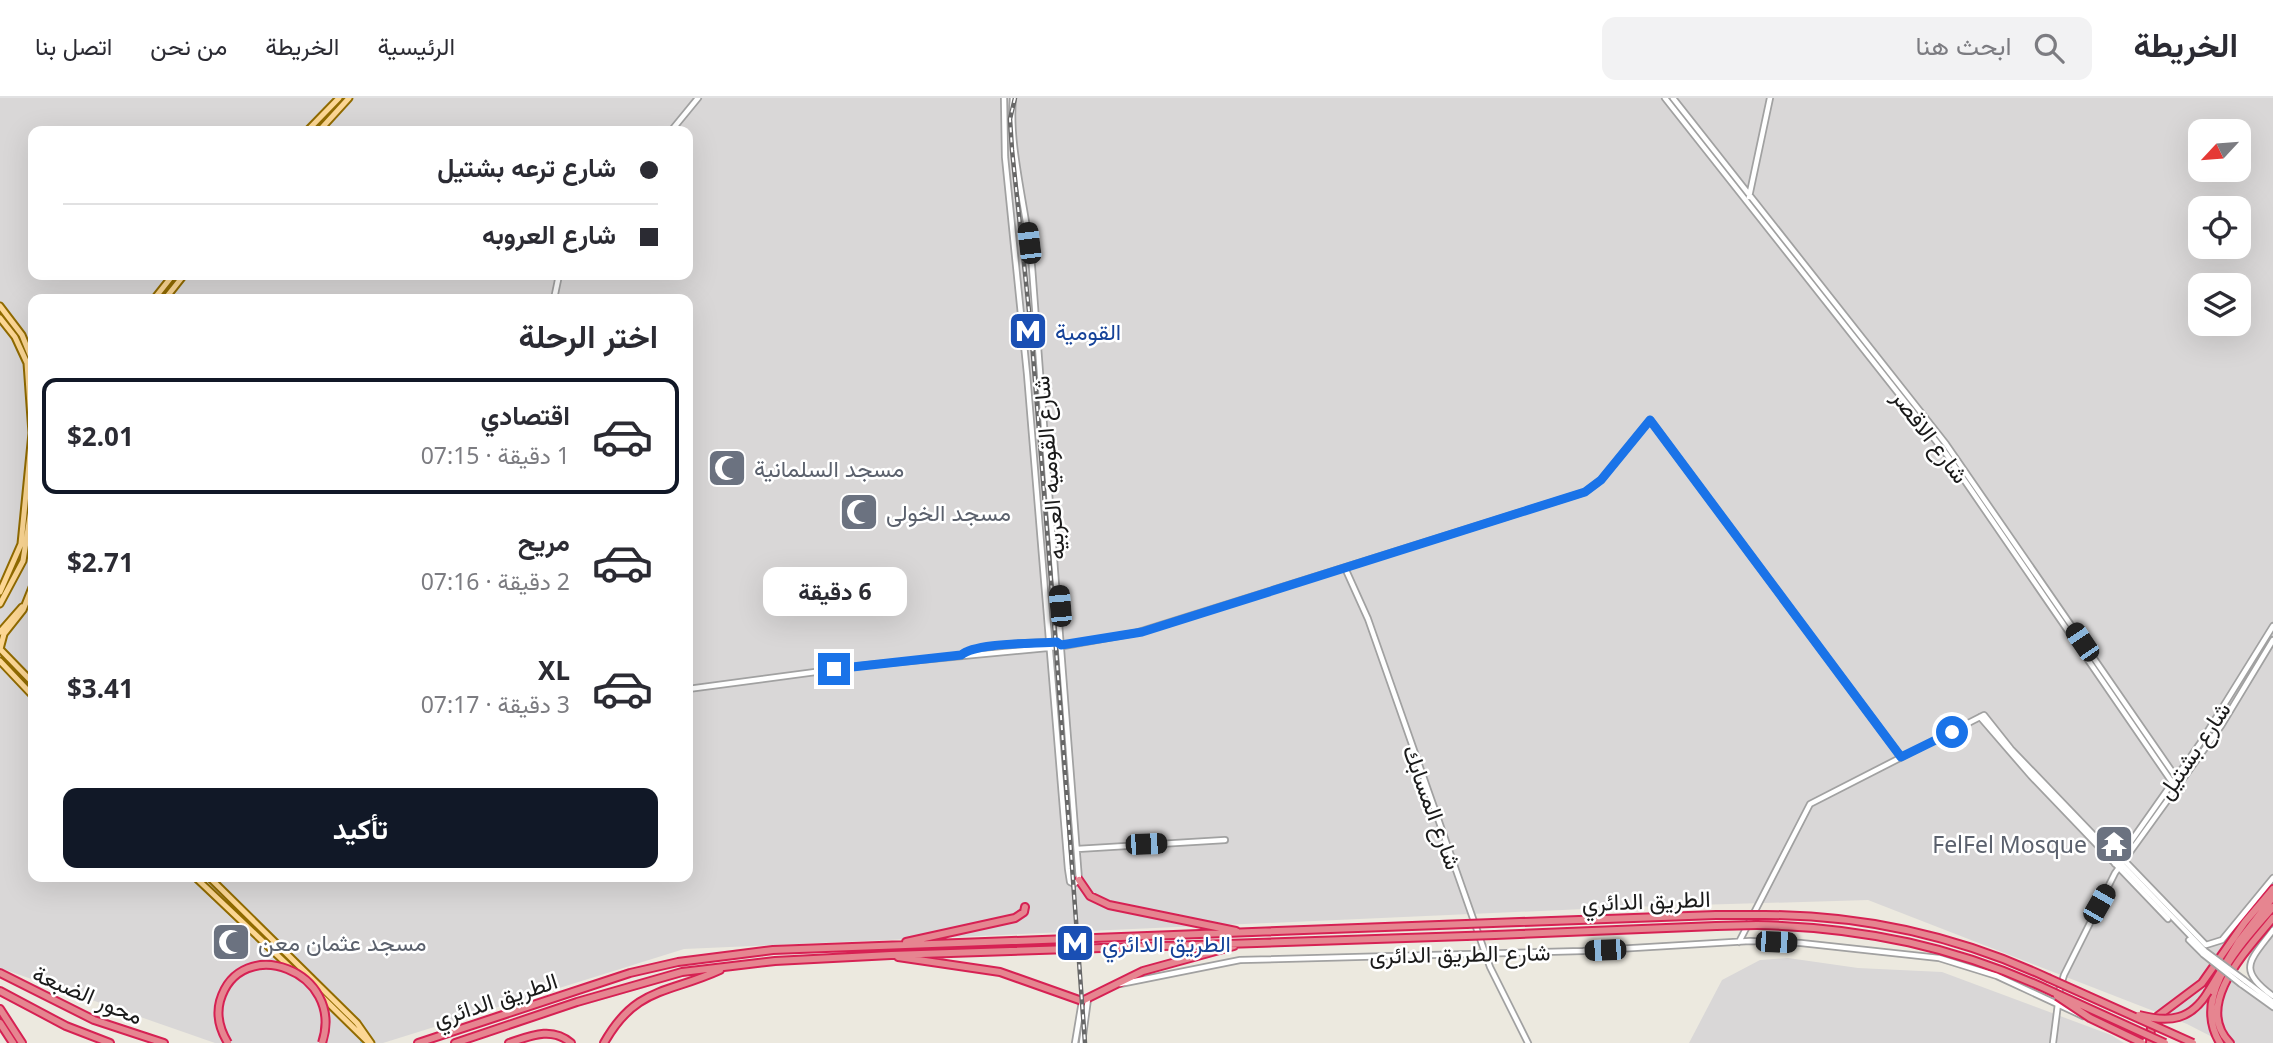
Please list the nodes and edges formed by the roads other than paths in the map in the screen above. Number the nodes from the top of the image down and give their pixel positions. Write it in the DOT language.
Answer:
graph roads {
  1 [pos="339,98"];
  2 [pos="349,98"];
  3 [pos="698,98"];
  4 [pos="1004,98"];
  5 [pos="1013,98"];
  6 [pos="1665,98"];
  7 [pos="1673,98"];
  8 [pos="1770,98"];
  9 [pos="312,126"];
  10 [pos="324,126"];
  11 [pos="675,126"];
  12 [pos="1693,129"];
  13 [pos="1750,196"];
  14 [pos="1747,204"];
  15 [pos="169,280"];
  16 [pos="180,280"];
  17 [pos="158,294"];
  18 [pos="169,294"];
  19 [pos="0,306"];
  20 [pos="0,318"];
  21 [pos="28,350"];
  22 [pos="28,377"];
  23 [pos="28,473"];
  24 [pos="28,532"];
  25 [pos="28,552"];
  26 [pos="25,553"];
  27 [pos="1345,568"];
  28 [pos="0,592"];
  29 [pos="28,595"];
  30 [pos="0,604"];
  31 [pos="22,607"];
  32 [pos="2273,626"];
  33 [pos="0,632"];
  34 [pos="2273,639"];
  35 [pos="1049,645"];
  36 [pos="1061,645"];
  37 [pos="0,649"];
  38 [pos="0,661"];
  39 [pos="28,678"];
  40 [pos="693,688"];
  41 [pos="28,691"];
  42 [pos="1901,757"];
  43 [pos="2176,783"];
  44 [pos="1225,840"];
  45 [pos="1077,849"];
  46 [pos="2118,865"];
  47 [pos="2273,878"];
  48 [pos="1079,880"];
  49 [pos="201,882"];
  50 [pos="213,882"];
  51 [pos="2273,889"];
  52 [pos="2273,897"];
  53 [pos="1025,907"];
  54 [pos="2273,907"];
  55 [pos="2273,918"];
  56 [pos="2273,930"];
  57 [pos="1241,932"];
  58 [pos="1739,942"];
  59 [pos="1242,943"];
  60 [pos="270,945"];
  61 [pos="884,946"];
  62 [pos="1485,953"];
  63 [pos="891,955"];
  64 [pos="727,967"];
  65 [pos="0,973"];
  66 [pos="1116,985"];
  67 [pos="2056,990"];
  68 [pos="0,991"];
  69 [pos="2273,996"];
  70 [pos="1085,1000"];
  71 [pos="2057,1004"];
  72 [pos="2273,1004"];
  73 [pos="0,1009"];
  74 [pos="2125,1012"];
  75 [pos="0,1023"];
  76 [pos="13,1043"];
  77 [pos="22,1043"];
  78 [pos="110,1043"];
  79 [pos="164,1043"];
  80 [pos="228,1043"];
  81 [pos="322,1043"];
  82 [pos="370,1043"];
  83 [pos="418,1043"];
  84 [pos="455,1043"];
  85 [pos="509,1043"];
  86 [pos="571,1043"];
  87 [pos="604,1043"];
  88 [pos="1075,1043"];
  89 [pos="1082,1043"];
  90 [pos="1528,1043"];
  91 [pos="2053,1043"];
  92 [pos="2137,1043"];
  93 [pos="2142,1043"];
  94 [pos="2150,1043"];
  95 [pos="2165,1043"];
  96 [pos="2193,1043"];
  97 [pos="2220,1043"];
  98 [pos="2230,1043"];
  1 -- 9 [label="main road"];
  2 -- 10 [label="main road"];
  3 -- 11 [label="street"];
  4 -- 35 [label="street, شارع القوميه العربيه"];
  5 -- 36 [label="street, شارع القوميه العربيه"];
  6 -- 12 [label="street, شارع الاقصر"];
  7 -- 12 [label="street, شارع الاقصر"];
  8 -- 13 [label="street"];
  12 -- 13 [label="street, شارع الاقصر"];
  12 -- 14 [label="street, شارع الاقصر"];
  13 -- 14 [label="street"];
  13 -- 43 [label="street, شارع الاقصر"];
  14 -- 43 [label="street, شارع الاقصر"];
  15 -- 17 [label="main road"];
  16 -- 18 [label="main road"];
  19 -- 21 [label="main road"];
  20 -- 22 [label="main road"];
  23 -- 28 [label="main road"];
  24 -- 26 [label="main road"];
  25 -- 26 [label="main road"];
  26 -- 30 [label="main road"];
  27 -- 36 [label="street"];
  27 -- 42 [label="street"];
  27 -- 62 [label="street, شارع المسابك"];
  29 -- 31 [label="main road"];
  31 -- 33 [label="main road"];
  31 -- 37 [label="main road"];
  32 -- 43 [label="street, شارع بشتيل"];
  34 -- 43 [label="street, شارع بشتيل"];
  35 -- 36 [label="street"];
  35 -- 40 [label="street"];
  35 -- 48 [label="street, شارع القوميه العربيه"];
  36 -- 45 [label="street, شارع القوميه العربيه"];
  37 -- 39 [label="main road"];
  38 -- 41 [label="main road"];
  42 -- 46 [label="street"];
  42 -- 58 [label="street"];
  43 -- 46 [label="street, شارع بشتيل"];
  44 -- 45 [label="street"];
  45 -- 48 [label="street, شارع القوميه العربيه"];
  46 -- 47 [label="street"];
  46 -- 67 [label="street, شارع بشتيل"];
  46 -- 72 [label="street, bridge"];
  48 -- 57 [label="highway"];
  49 -- 60 [label="main road"];
  50 -- 60 [label="main road"];
  51 -- 94 [label="highway"];
  52 -- 74 [label="highway, bridge"];
  53 -- 61 [label="highway"];
  54 -- 97 [label="highway"];
  55 -- 98 [label="highway"];
  56 -- 69 [label="street"];
  57 -- 61 [label="highway, الطريق الدائري"];
  57 -- 74 [label="highway, الطريق الدائري, bridge"];
  58 -- 62 [label="street, شارع الطريق الدائرى"];
  58 -- 71 [label="street, شارع الطريق الدائرى"];
  59 -- 63 [label="highway, الطريق الدائري"];
  59 -- 66 [label="highway"];
  59 -- 67 [label="highway, الطريق الدائري, bridge"];
  60 -- 82 [label="main road"];
  61 -- 83 [label="highway, الطريق الدائري"];
  62 -- 66 [label="street, شارع الطريق الدائرى"];
  62 -- 90 [label="street, شارع المسابك"];
  63 -- 64 [label="highway, الطريق الدائري"];
  63 -- 70 [label="highway"];
  64 -- 84 [label="highway, الطريق الدائري"];
  64 -- 87 [label="highway"];
  65 -- 79 [label="highway, محور الضبعة"];
  66 -- 70 [label="highway"];
  67 -- 71 [label="street, شارع بشتيل"];
  67 -- 93 [label="highway, bridge"];
  67 -- 95 [label="highway, الطريق الدائري, bridge"];
  68 -- 78 [label="highway, محور الضبعة"];
  70 -- 88 [label="street"];
  70 -- 89 [label="street"];
  71 -- 91 [label="street, شارع بشتيل"];
  71 -- 92 [label="street, شارع الطريق الدائرى"];
  73 -- 77 [label="highway"];
  74 -- 96 [label="highway, الطريق الدائري, bridge"];
  75 -- 76 [label="highway"];
  80 -- 81 [label="highway, bridge"];
  85 -- 86 [label="highway"];
}
